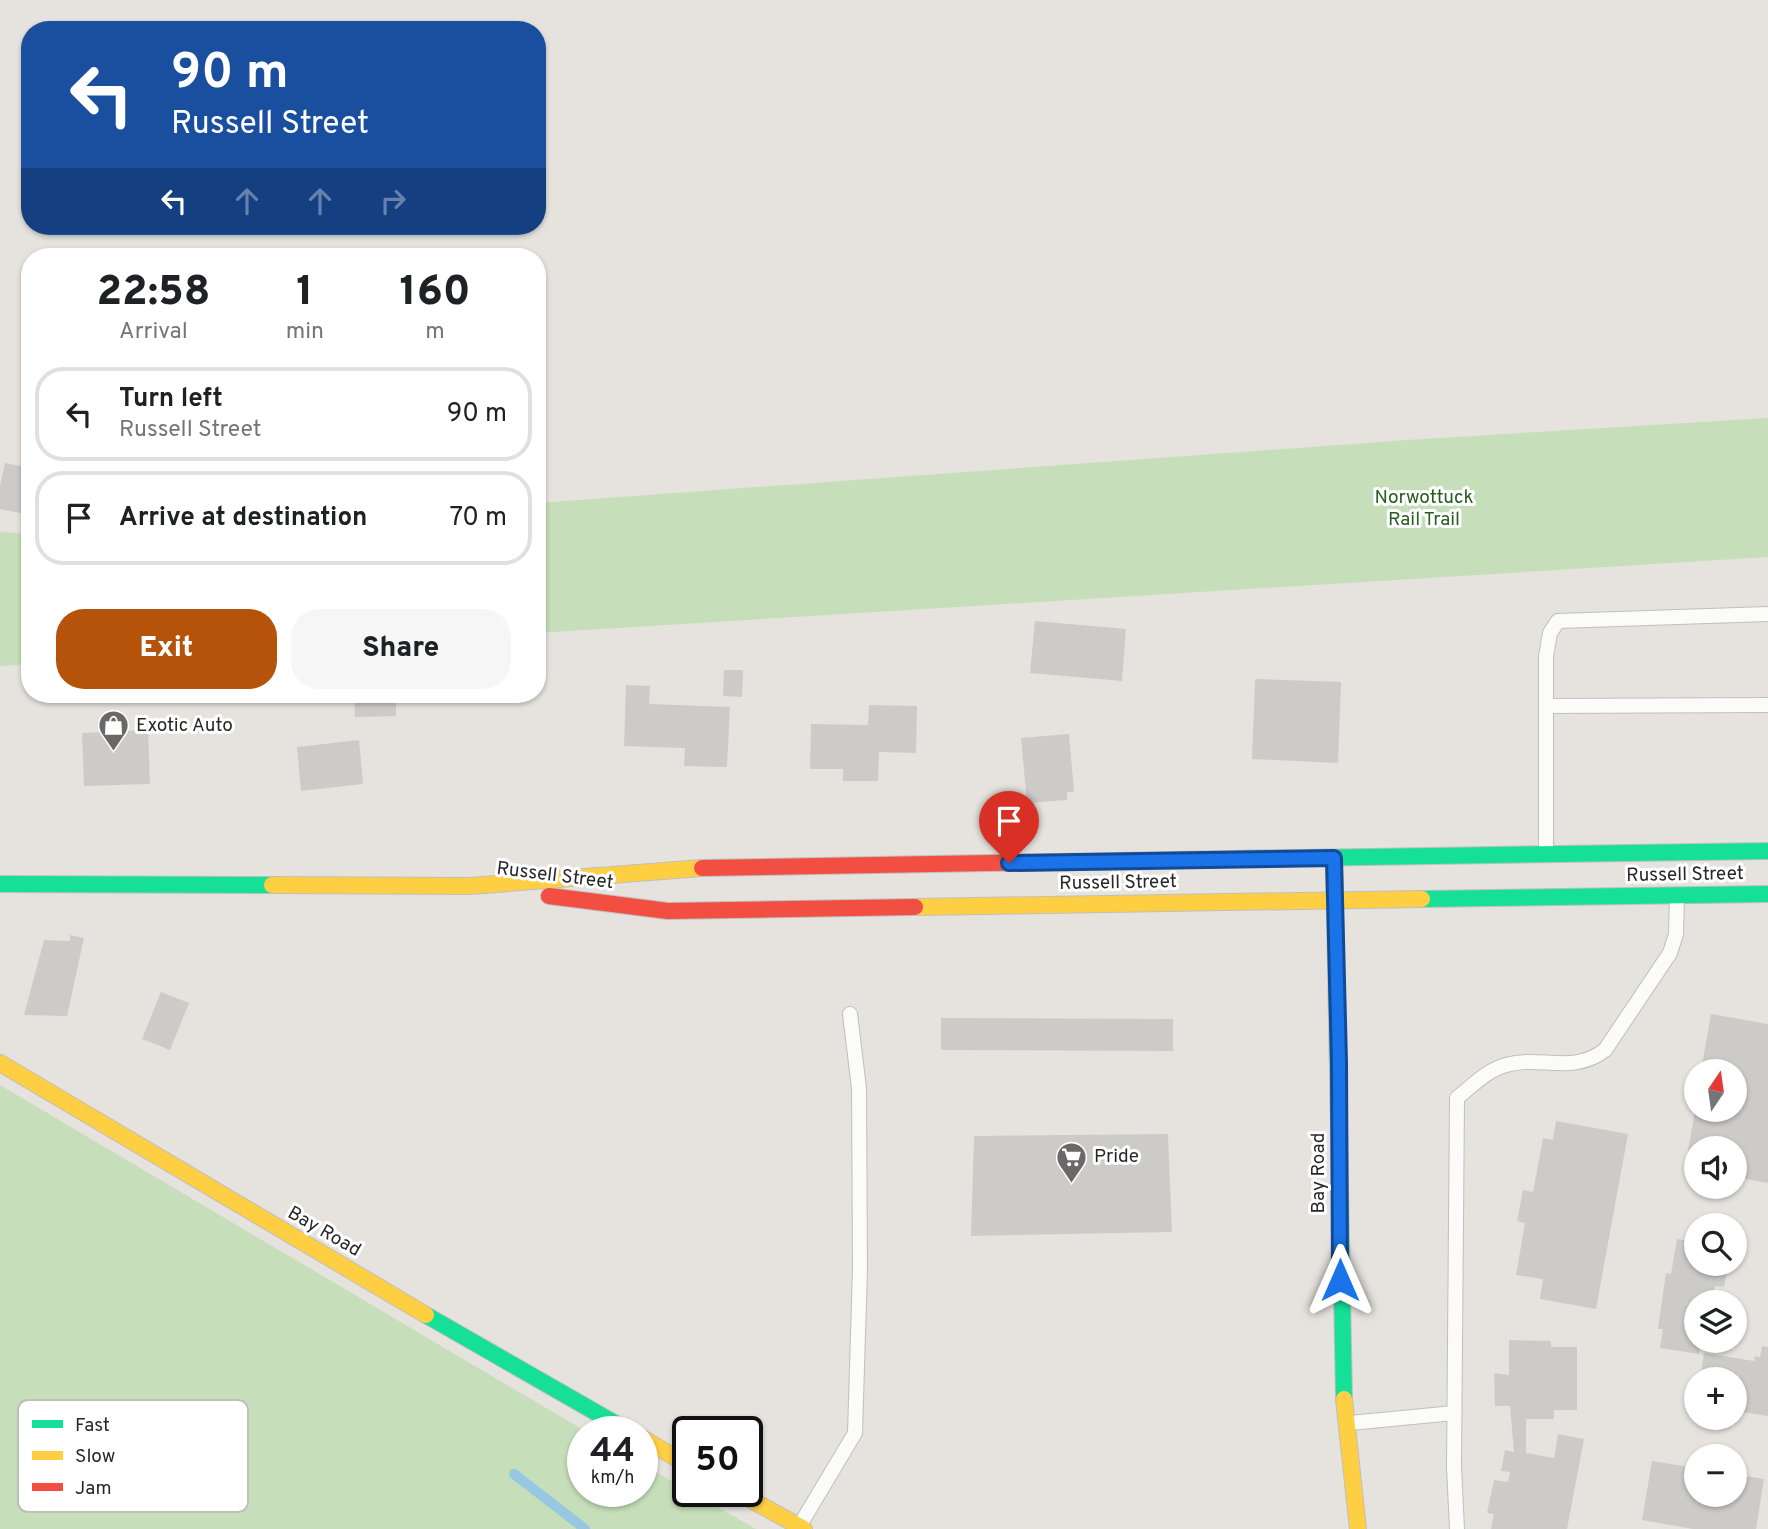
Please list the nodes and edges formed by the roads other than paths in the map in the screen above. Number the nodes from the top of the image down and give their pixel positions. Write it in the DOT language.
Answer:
graph roads {
  1 [pos="1768,614"];
  2 [pos="1768,705"];
  3 [pos="1547,706"];
  4 [pos="1768,852"];
  5 [pos="1546,855"];
  6 [pos="1334,858"];
  7 [pos="0,884"];
  8 [pos="470,886"];
  9 [pos="1768,894"];
  10 [pos="1677,896"];
  11 [pos="1336,901"];
  12 [pos="850,1014"];
  13 [pos="0,1063"];
  14 [pos="1454,1413"];
  15 [pos="603,1416"];
  16 [pos="1345,1423"];
  17 [pos="763,1506"];
  18 [pos="802,1528"];
  19 [pos="1358,1529"];
  20 [pos="1457,1529"];
  1 -- 3 [label="lane"];
  2 -- 3 [label="lane"];
  3 -- 5 [label="lane"];
  4 -- 5 [label="main road, Russell Street"];
  5 -- 6 [label="main road, Russell Street"];
  6 -- 8 [label="main road, Russell Street"];
  6 -- 11 [label="main road, Bay Road"];
  7 -- 8 [label="main road, Russell Street"];
  8 -- 11 [label="main road, Russell Street"];
  9 -- 10 [label="main road, Russell Street"];
  10 -- 11 [label="main road, Russell Street"];
  10 -- 14 [label="lane"];
  11 -- 16 [label="main road, Bay Road"];
  12 -- 18 [label="lane"];
  13 -- 15 [label="main road, Bay Road"];
  14 -- 16 [label="lane"];
  14 -- 20 [label="lane"];
  16 -- 19 [label="main road, Bay Road"];
  17 -- 18 [label="main road"];
}
